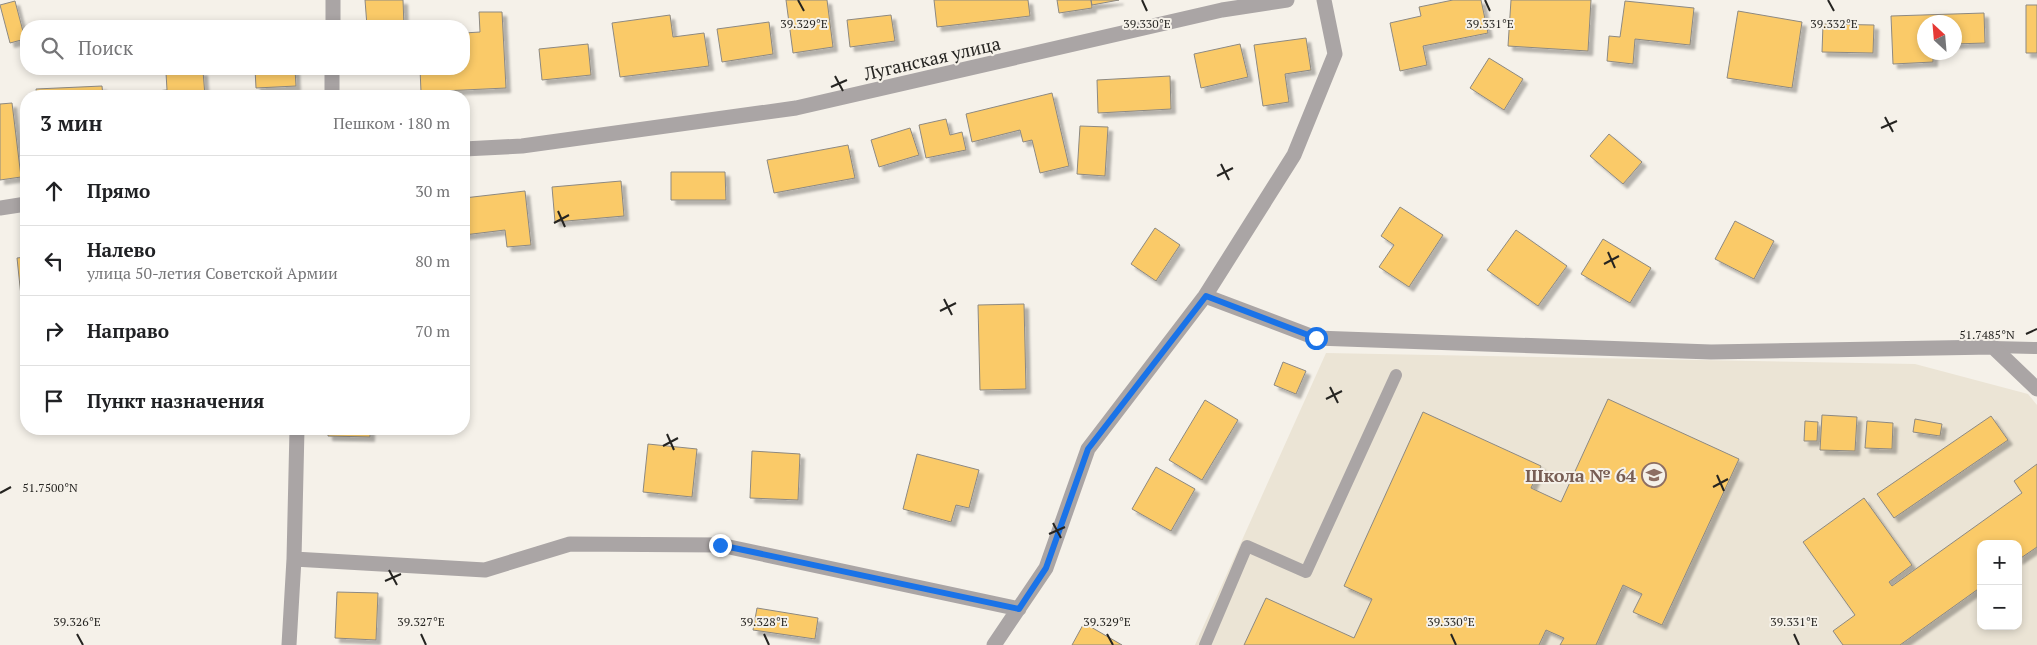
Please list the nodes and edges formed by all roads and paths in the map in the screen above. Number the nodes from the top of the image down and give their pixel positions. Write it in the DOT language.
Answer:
graph roads {
  1 [pos="333,0"];
  2 [pos="1287,0"];
  3 [pos="1324,0"];
  4 [pos="333,20"];
  5 [pos="332,75"];
  6 [pos="332,90"];
  7 [pos="470,150"];
  8 [pos="20,205"];
  9 [pos="0,208"];
  10 [pos="1206,296"];
  11 [pos="1993,347"];
  12 [pos="2037,348"];
  13 [pos="1396,375"];
  14 [pos="2037,389"];
  15 [pos="297,435"];
  16 [pos="294,560"];
  17 [pos="1019,609"];
  18 [pos="289,645"];
  19 [pos="994,645"];
  20 [pos="1205,645"];
  1 -- 4 [label="street"];
  2 -- 7 [label="street, Луганская улица"];
  3 -- 10 [label="street"];
  5 -- 6 [label="street"];
  8 -- 9 [label="street"];
  10 -- 11 [label="street"];
  10 -- 17 [label="street"];
  11 -- 12 [label="lane"];
  11 -- 14 [label="street"];
  13 -- 20 [label="lane"];
  15 -- 16 [label="street"];
  16 -- 17 [label="street"];
  16 -- 18 [label="street"];
  17 -- 19 [label="street"];
}
